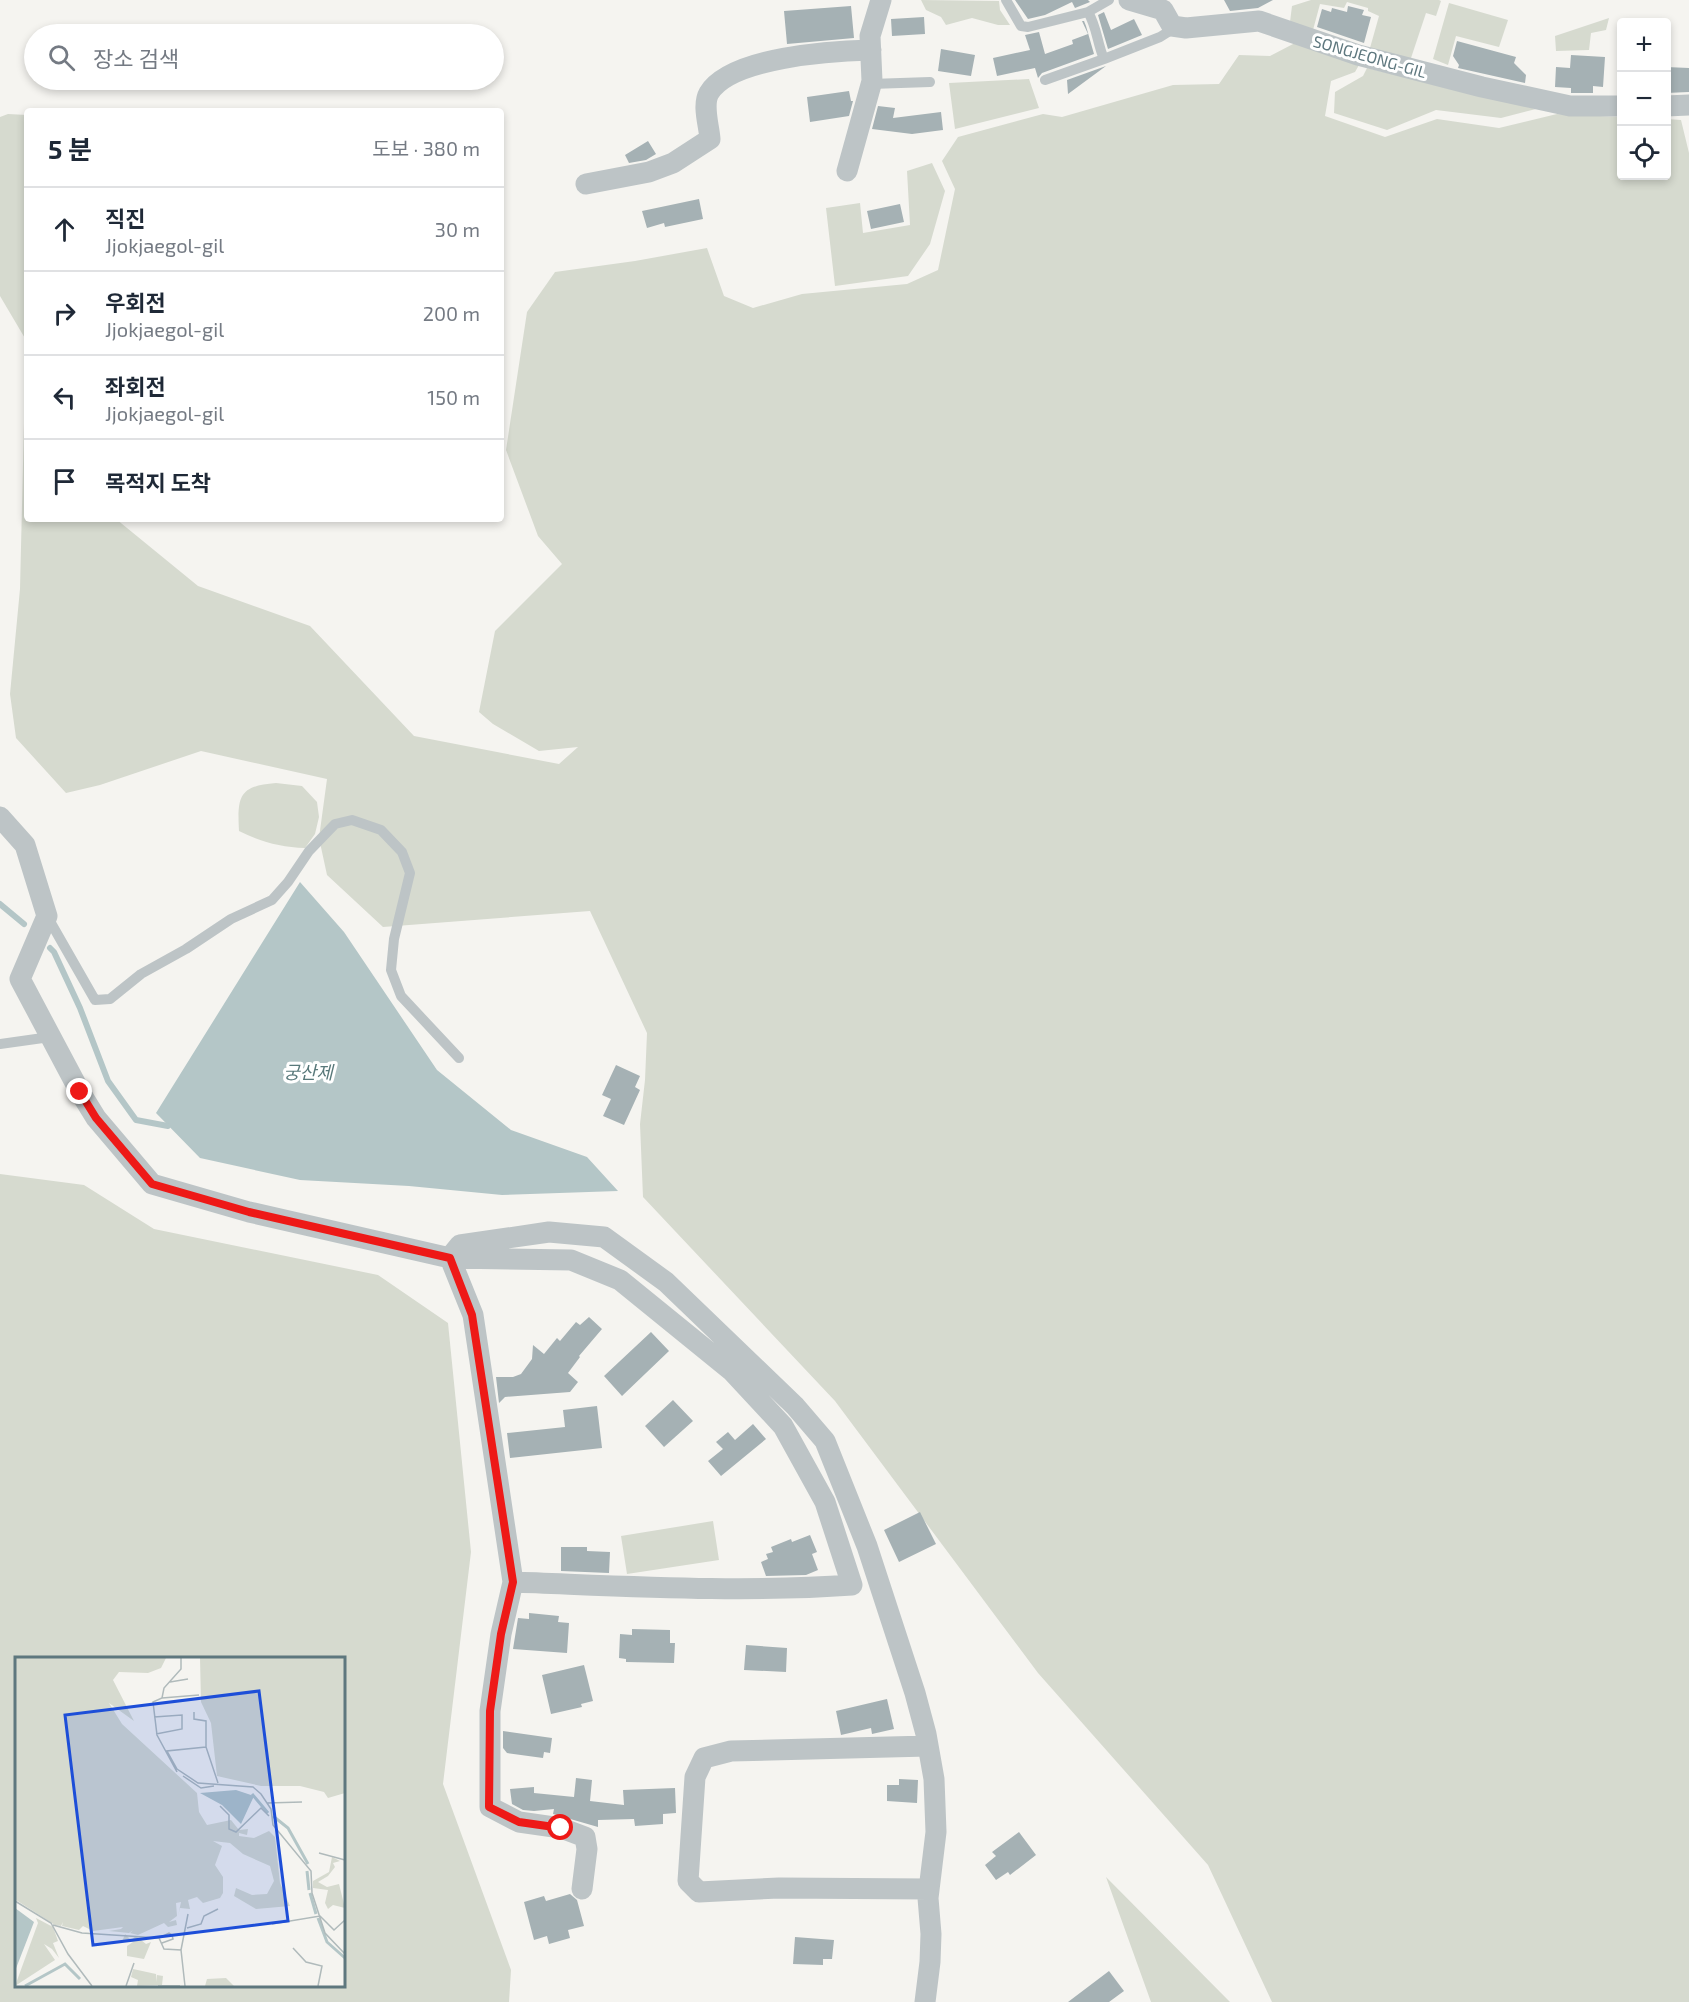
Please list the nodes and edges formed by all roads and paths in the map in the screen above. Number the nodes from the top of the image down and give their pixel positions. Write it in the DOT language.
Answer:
graph roads {
  1 [pos="881,0"];
  2 [pos="1005,0"];
  3 [pos="1109,0"];
  4 [pos="1129,0"];
  5 [pos="1088,12"];
  6 [pos="1176,27"];
  7 [pos="871,50"];
  8 [pos="1104,59"];
  9 [pos="1045,80"];
  10 [pos="930,82"];
  11 [pos="871,84"];
  12 [pos="1689,105"];
  13 [pos="1617,106"];
  14 [pos="1671,106"];
  15 [pos="847,171"];
  16 [pos="586,184"];
  17 [pos="0,817"];
  18 [pos="47,916"];
  19 [pos="50,1037"];
  20 [pos="0,1044"];
  21 [pos="459,1058"];
  22 [pos="450,1258"];
  23 [pos="513,1582"];
  24 [pos="928,1746"];
  25 [pos="582,1889"];
  26 [pos="929,1889"];
  27 [pos="924,2002"];
  1 -- 7 [label="street"];
  2 -- 5 [label="lane"];
  3 -- 5 [label="lane"];
  4 -- 6 [label="street"];
  5 -- 8 [label="lane"];
  6 -- 8 [label="lane"];
  6 -- 13 [label="street, SONGJEONG-GIL"];
  7 -- 11 [label="street"];
  7 -- 16 [label="street"];
  8 -- 9 [label="lane"];
  10 -- 11 [label="lane"];
  11 -- 15 [label="street"];
  12 -- 14 [label="street"];
  17 -- 18 [label="street"];
  18 -- 19 [label="street"];
  18 -- 21 [label="lane"];
  19 -- 20 [label="lane"];
  19 -- 22 [label="street"];
  22 -- 23 [label="street"];
  22 -- 23 [label="street"];
  22 -- 24 [label="street"];
  23 -- 25 [label="street"];
  24 -- 26 [label="street"];
  24 -- 26 [label="street"];
  26 -- 27 [label="street"];
}
